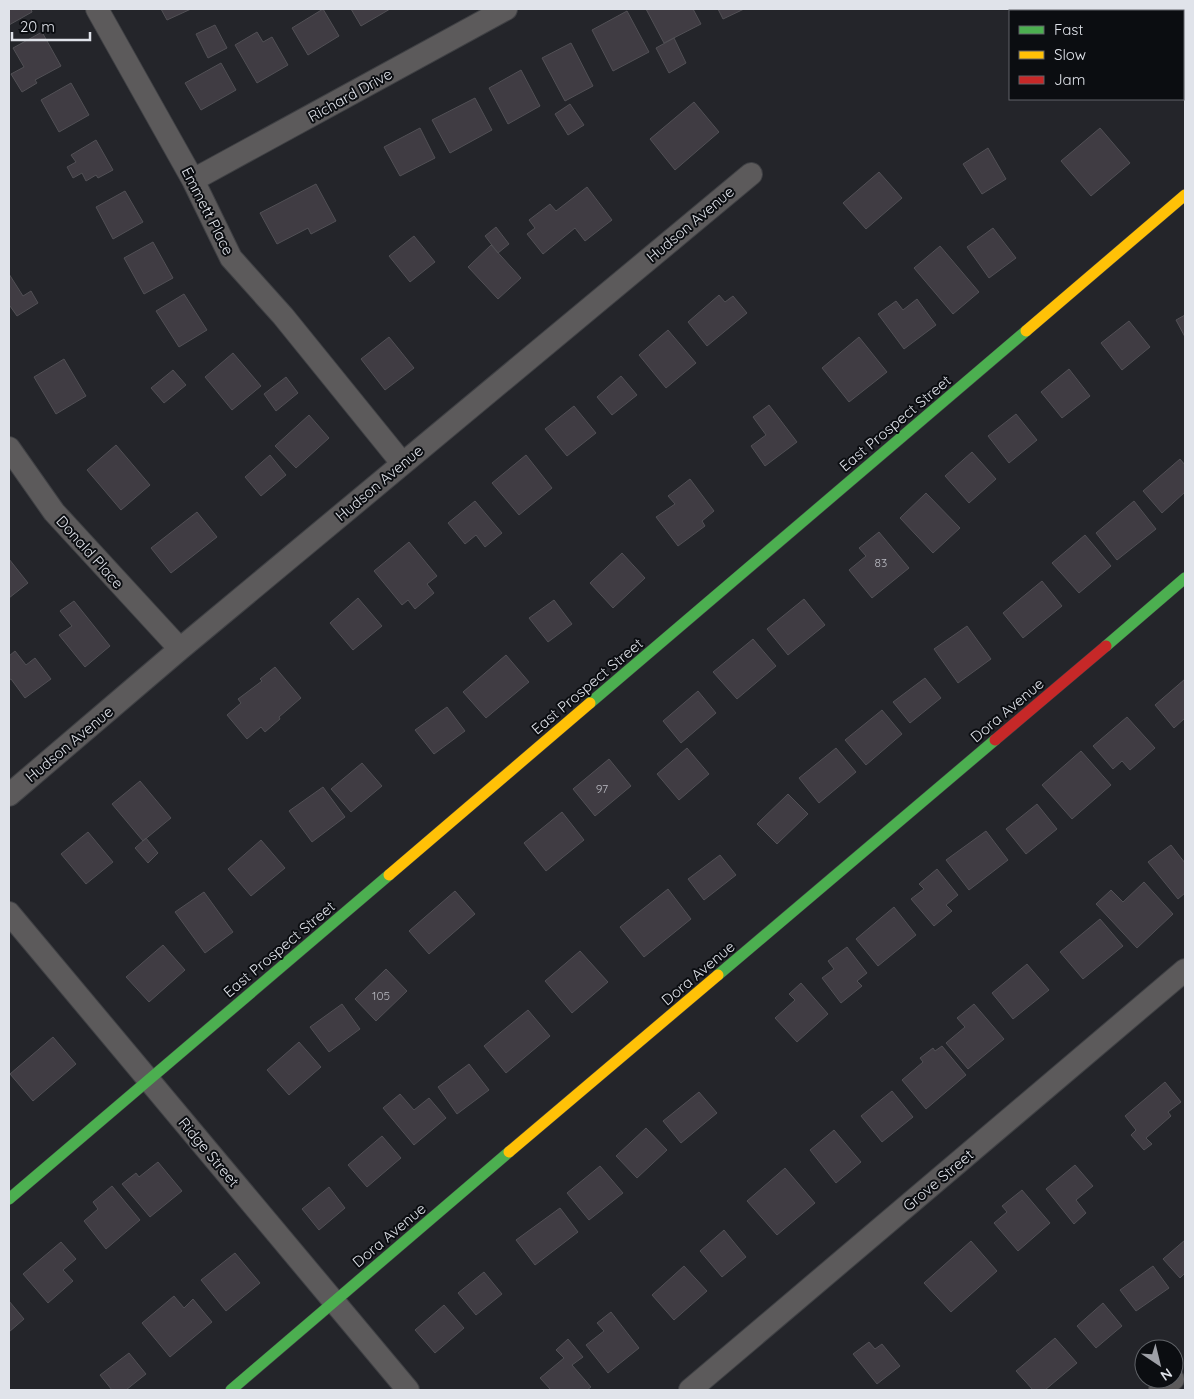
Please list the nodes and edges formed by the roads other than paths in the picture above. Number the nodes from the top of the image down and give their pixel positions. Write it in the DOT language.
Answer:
graph roads {
  1 [pos="97,9"];
  2 [pos="506,9"];
  3 [pos="751,174"];
  4 [pos="193,180"];
  5 [pos="1185,195"];
  6 [pos="9,448"];
  7 [pos="402,463"];
  8 [pos="1185,578"];
  9 [pos="180,649"];
  10 [pos="9,795"];
  11 [pos="9,914"];
  12 [pos="1185,970"];
  13 [pos="149,1080"];
  14 [pos="9,1199"];
  15 [pos="334,1301"];
  16 [pos="231,1390"];
  17 [pos="408,1390"];
  18 [pos="690,1390"];
  1 -- 4 [label="street, Emmett Place"];
  2 -- 4 [label="street, Richard Drive"];
  3 -- 7 [label="street, Hudson Avenue"];
  4 -- 7 [label="street, Emmett Place"];
  5 -- 13 [label="street, East Prospect Street"];
  6 -- 9 [label="street, Donald Place"];
  7 -- 9 [label="street, Hudson Avenue"];
  8 -- 15 [label="street, Dora Avenue"];
  9 -- 10 [label="street, Hudson Avenue"];
  11 -- 13 [label="street, Ridge Street"];
  12 -- 18 [label="street, Grove Street"];
  13 -- 14 [label="street, East Prospect Street"];
  13 -- 15 [label="street, Ridge Street"];
  15 -- 16 [label="street, Dora Avenue"];
  15 -- 17 [label="street, Ridge Street"];
}
